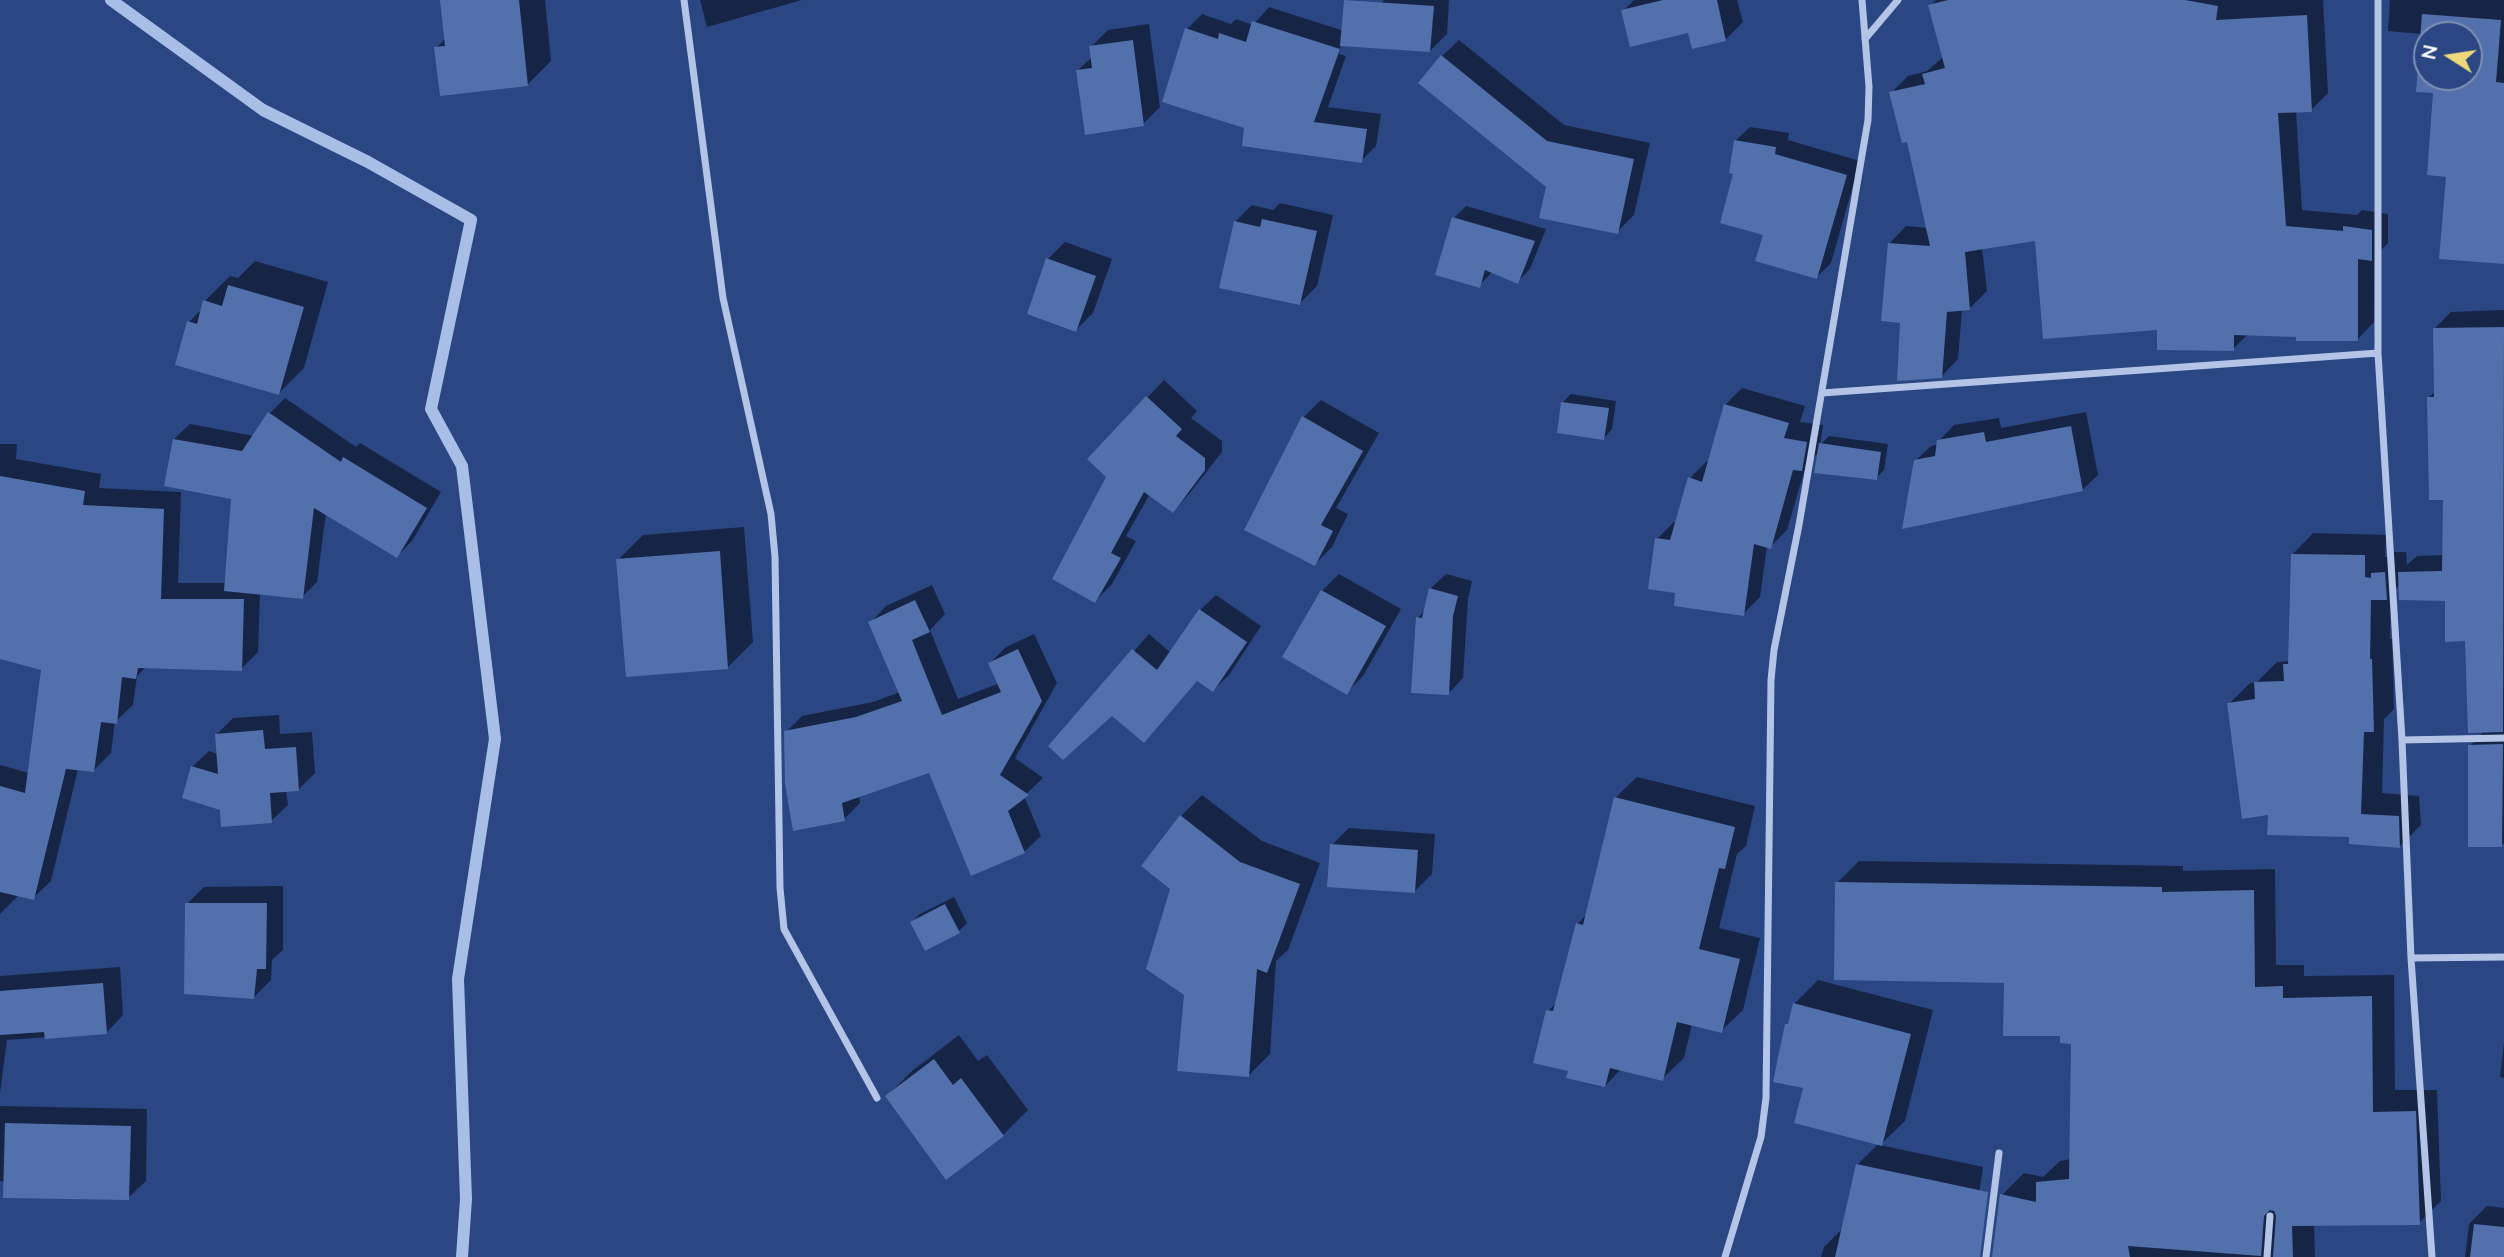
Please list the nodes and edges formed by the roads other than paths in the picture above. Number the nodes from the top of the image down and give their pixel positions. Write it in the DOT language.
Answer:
graph roads {
  1 [pos="684,0"];
  2 [pos="1861,0"];
  3 [pos="1898,0"];
  4 [pos="2378,0"];
  5 [pos="1865,39"];
  6 [pos="2378,353"];
  7 [pos="1822,393"];
  8 [pos="2504,738"];
  9 [pos="2402,740"];
  10 [pos="2504,957"];
  11 [pos="2411,958"];
  12 [pos="877,1098"];
  13 [pos="1999,1153"];
  14 [pos="2270,1216"];
  15 [pos="1725,1257"];
  16 [pos="1986,1257"];
  17 [pos="2267,1257"];
  18 [pos="2432,1257"];
  1 -- 12 [label="street"];
  2 -- 5 [label="street"];
  3 -- 5 [label="street"];
  4 -- 6 [label="street"];
  5 -- 7 [label="street"];
  6 -- 7 [label="street"];
  6 -- 9 [label="street"];
  7 -- 15 [label="street"];
  8 -- 9 [label="street"];
  9 -- 11 [label="street"];
  10 -- 11 [label="street"];
  11 -- 18 [label="street"];
  13 -- 16 [label="street"];
  14 -- 17 [label="street"];
}
